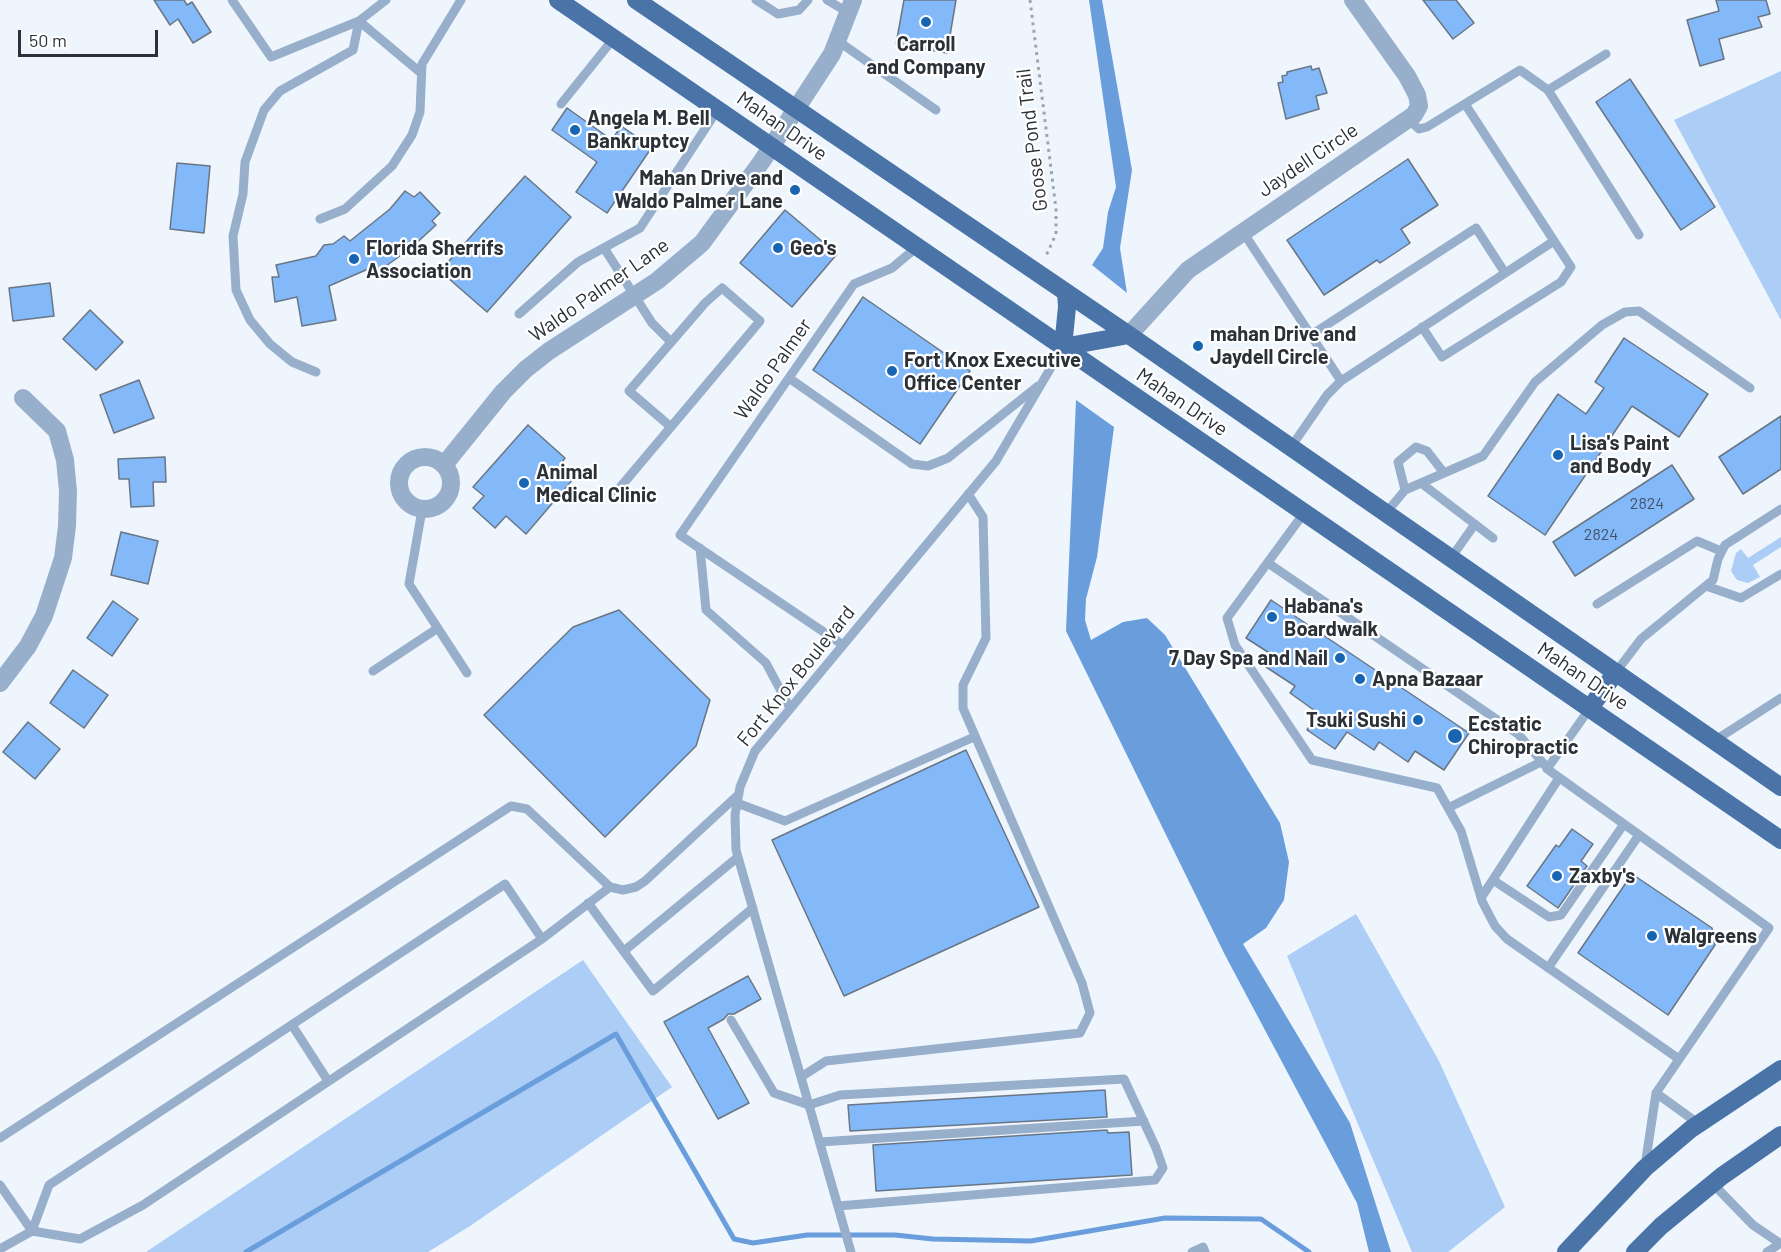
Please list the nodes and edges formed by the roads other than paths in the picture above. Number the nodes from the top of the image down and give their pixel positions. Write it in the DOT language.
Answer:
graph roads {
  1 [pos="232,0"];
  2 [pos="386,0"];
  3 [pos="461,0"];
  4 [pos="558,0"];
  5 [pos="636,0"];
  6 [pos="756,0"];
  7 [pos="808,0"];
  8 [pos="827,0"];
  9 [pos="1353,0"];
  10 [pos="851,7"];
  11 [pos="359,21"];
  12 [pos="614,38"];
  13 [pos="838,41"];
  14 [pos="1606,54"];
  15 [pos="422,73"];
  16 [pos="1548,90"];
  17 [pos="561,104"];
  18 [pos="1465,104"];
  19 [pos="718,109"];
  20 [pos="794,109"];
  21 [pos="936,110"];
  22 [pos="1408,119"];
  23 [pos="772,145"];
  24 [pos="320,219"];
  25 [pos="1243,232"];
  26 [pos="1639,235"];
  27 [pos="1554,241"];
  28 [pos="603,248"];
  29 [pos="916,248"];
  30 [pos="1505,273"];
  31 [pos="1066,292"];
  32 [pos="634,296"];
  33 [pos="519,314"];
  34 [pos="1422,327"];
  35 [pos="1129,335"];
  36 [pos="1311,335"];
  37 [pos="671,342"];
  38 [pos="1063,347"];
  39 [pos="316,372"];
  40 [pos="789,378"];
  41 [pos="1341,381"];
  42 [pos="1042,382"];
  43 [pos="1750,388"];
  44 [pos="23,398"];
  45 [pos="671,427"];
  46 [pos="1291,447"];
  47 [pos="444,465"];
  48 [pos="1444,473"];
  49 [pos="1421,483"];
  50 [pos="1405,490"];
  51 [pos="968,494"];
  52 [pos="612,496"];
  53 [pos="1781,509"];
  54 [pos="422,510"];
  55 [pos="1304,513"];
  56 [pos="1386,513"];
  57 [pos="1475,524"];
  58 [pos="1493,538"];
  59 [pos="700,548"];
  60 [pos="1720,551"];
  61 [pos="1451,558"];
  62 [pos="1268,563"];
  63 [pos="1781,574"];
  64 [pos="1706,586"];
  65 [pos="1597,604"];
  66 [pos="438,628"];
  67 [pos="843,645"];
  68 [pos="373,671"];
  69 [pos="1616,672"];
  70 [pos="466,673"];
  71 [pos="0,683"];
  72 [pos="1781,698"];
  73 [pos="790,708"];
  74 [pos="1590,708"];
  75 [pos="974,737"];
  76 [pos="1714,741"];
  77 [pos="1544,765"];
  78 [pos="1559,778"];
  79 [pos="1781,787"];
  80 [pos="738,799"];
  81 [pos="1448,808"];
  82 [pos="1624,825"];
  83 [pos="1639,835"];
  84 [pos="1781,840"];
  85 [pos="738,857"];
  86 [pos="1493,880"];
  87 [pos="610,887"];
  88 [pos="1481,898"];
  89 [pos="588,903"];
  90 [pos="753,908"];
  91 [pos="542,939"];
  92 [pos="624,951"];
  93 [pos="1548,968"];
  94 [pos="731,1020"];
  95 [pos="292,1025"];
  96 [pos="1679,1059"];
  97 [pos="1781,1069"];
  98 [pos="801,1077"];
  99 [pos="328,1081"];
  100 [pos="1656,1093"];
  101 [pos="809,1105"];
  102 [pos="1144,1121"];
  103 [pos="1699,1124"];
  104 [pos="1781,1135"];
  105 [pos="0,1137"];
  106 [pos="820,1142"];
  107 [pos="1645,1168"];
  108 [pos="1713,1184"];
  109 [pos="0,1185"];
  110 [pos="838,1206"];
  111 [pos="32,1231"];
  112 [pos="1781,1243"];
  113 [pos="0,1249"];
  114 [pos="850,1249"];
  115 [pos="1192,1252"];
  116 [pos="1205,1252"];
  117 [pos="1566,1252"];
  118 [pos="1635,1252"];
  119 [pos="1767,1252"];
  1 -- 11 [label="lane"];
  2 -- 11 [label="lane"];
  3 -- 15 [label="lane"];
  4 -- 12 [label="main road, Mahan Drive"];
  5 -- 20 [label="main road, Mahan Drive"];
  6 -- 7 [label="lane"];
  8 -- 10 [label="lane"];
  9 -- 22 [label="street"];
  10 -- 13 [label="street, Waldo Palmer Lane"];
  11 -- 15 [label="lane"];
  11 -- 39 [label="lane"];
  12 -- 17 [label="lane"];
  12 -- 19 [label="main road, Mahan Drive"];
  13 -- 20 [label="street, Waldo Palmer Lane"];
  13 -- 21 [label="lane"];
  14 -- 16 [label="lane"];
  15 -- 24 [label="lane"];
  16 -- 18 [label="lane"];
  16 -- 26 [label="lane"];
  18 -- 22 [label="lane"];
  18 -- 27 [label="lane"];
  19 -- 23 [label="main road, Mahan Drive"];
  19 -- 28 [label="lane"];
  20 -- 23 [label="street, Waldo Palmer Lane"];
  20 -- 31 [label="main road, Mahan Drive"];
  22 -- 25 [label="street, Jaydell Circle"];
  23 -- 29 [label="main road, Mahan Drive"];
  23 -- 32 [label="street, Waldo Palmer Lane"];
  25 -- 35 [label="street, Jaydell Circle"];
  25 -- 36 [label="lane"];
  27 -- 30 [label="lane"];
  27 -- 34 [label="lane"];
  28 -- 32 [label="lane"];
  28 -- 33 [label="lane"];
  29 -- 38 [label="main road, Mahan Drive"];
  29 -- 40 [label="lane, Waldo Palmer"];
  30 -- 34 [label="lane"];
  30 -- 36 [label="lane"];
  31 -- 35 [label="main road, Mahan Drive"];
  31 -- 38 [label="main road"];
  32 -- 37 [label="lane"];
  32 -- 47 [label="street, Waldo Palmer Lane"];
  34 -- 41 [label="lane"];
  35 -- 38 [label="main road"];
  35 -- 46 [label="main road, Mahan Drive"];
  36 -- 41 [label="lane"];
  37 -- 45 [label="lane, Waldo Palmer"];
  37 -- 45 [label="lane, Waldo Palmer"];
  38 -- 42 [label="lane, Fort Knox Boulevard"];
  38 -- 55 [label="main road, Mahan Drive"];
  40 -- 42 [label="lane"];
  40 -- 59 [label="lane, Waldo Palmer"];
  41 -- 46 [label="lane"];
  42 -- 51 [label="lane, Fort Knox Boulevard"];
  43 -- 48 [label="lane"];
  44 -- 71 [label="street"];
  45 -- 52 [label="lane, Waldo Palmer"];
  46 -- 56 [label="main road, Mahan Drive"];
  47 -- 54 [label="street"];
  47 -- 54 [label="street"];
  48 -- 49 [label="lane"];
  48 -- 50 [label="lane"];
  49 -- 50 [label="lane"];
  49 -- 57 [label="lane"];
  50 -- 56 [label="lane"];
  51 -- 67 [label="lane, Fort Knox Boulevard"];
  51 -- 75 [label="lane"];
  53 -- 60 [label="lane"];
  54 -- 66 [label="lane"];
  55 -- 62 [label="lane"];
  55 -- 74 [label="main road, Mahan Drive"];
  56 -- 61 [label="main road, Mahan Drive"];
  57 -- 58 [label="lane"];
  57 -- 61 [label="lane"];
  59 -- 67 [label="lane"];
  59 -- 73 [label="lane"];
  60 -- 64 [label="lane"];
  60 -- 65 [label="lane"];
  61 -- 69 [label="main road, Mahan Drive"];
  62 -- 77 [label="lane"];
  62 -- 81 [label="lane"];
  63 -- 64 [label="lane"];
  64 -- 69 [label="lane"];
  66 -- 68 [label="lane"];
  66 -- 70 [label="lane"];
  67 -- 73 [label="lane, Fort Knox Boulevard"];
  69 -- 74 [label="main road"];
  69 -- 76 [label="main road, Mahan Drive"];
  72 -- 76 [label="lane"];
  73 -- 80 [label="lane, Fort Knox Boulevard"];
  74 -- 77 [label="lane"];
  74 -- 84 [label="main road, Mahan Drive"];
  75 -- 80 [label="lane"];
  75 -- 98 [label="lane"];
  76 -- 79 [label="main road, Mahan Drive"];
  77 -- 78 [label="lane"];
  77 -- 81 [label="lane"];
  78 -- 82 [label="lane"];
  78 -- 86 [label="lane"];
  80 -- 85 [label="lane, Fort Knox Boulevard"];
  80 -- 87 [label="lane"];
  81 -- 88 [label="lane"];
  82 -- 83 [label="lane"];
  82 -- 86 [label="lane"];
  83 -- 93 [label="lane"];
  83 -- 96 [label="lane"];
  85 -- 90 [label="lane, Fort Knox Boulevard"];
  85 -- 92 [label="lane"];
  86 -- 88 [label="lane"];
  87 -- 89 [label="lane"];
  87 -- 105 [label="lane"];
  88 -- 93 [label="lane"];
  89 -- 91 [label="lane"];
  89 -- 92 [label="lane"];
  90 -- 92 [label="lane"];
  90 -- 98 [label="lane, Fort Knox Boulevard"];
  91 -- 95 [label="lane"];
  91 -- 99 [label="lane"];
  93 -- 96 [label="lane"];
  94 -- 101 [label="lane"];
  95 -- 99 [label="lane"];
  95 -- 111 [label="lane"];
  96 -- 100 [label="lane"];
  97 -- 103 [label="main road"];
  98 -- 101 [label="lane, Fort Knox Boulevard"];
  99 -- 111 [label="lane"];
  100 -- 103 [label="lane"];
  100 -- 107 [label="lane"];
  101 -- 102 [label="lane"];
  101 -- 106 [label="lane, Fort Knox Boulevard"];
  102 -- 106 [label="lane"];
  102 -- 110 [label="lane"];
  103 -- 107 [label="main road"];
  104 -- 108 [label="main road"];
  106 -- 110 [label="lane, Fort Knox Boulevard"];
  107 -- 117 [label="main road"];
  108 -- 112 [label="lane"];
  108 -- 118 [label="main road"];
  109 -- 111 [label="lane"];
  110 -- 114 [label="lane, Fort Knox Boulevard"];
  111 -- 113 [label="lane"];
  112 -- 119 [label="lane"];
  115 -- 116 [label="lane"];
}
